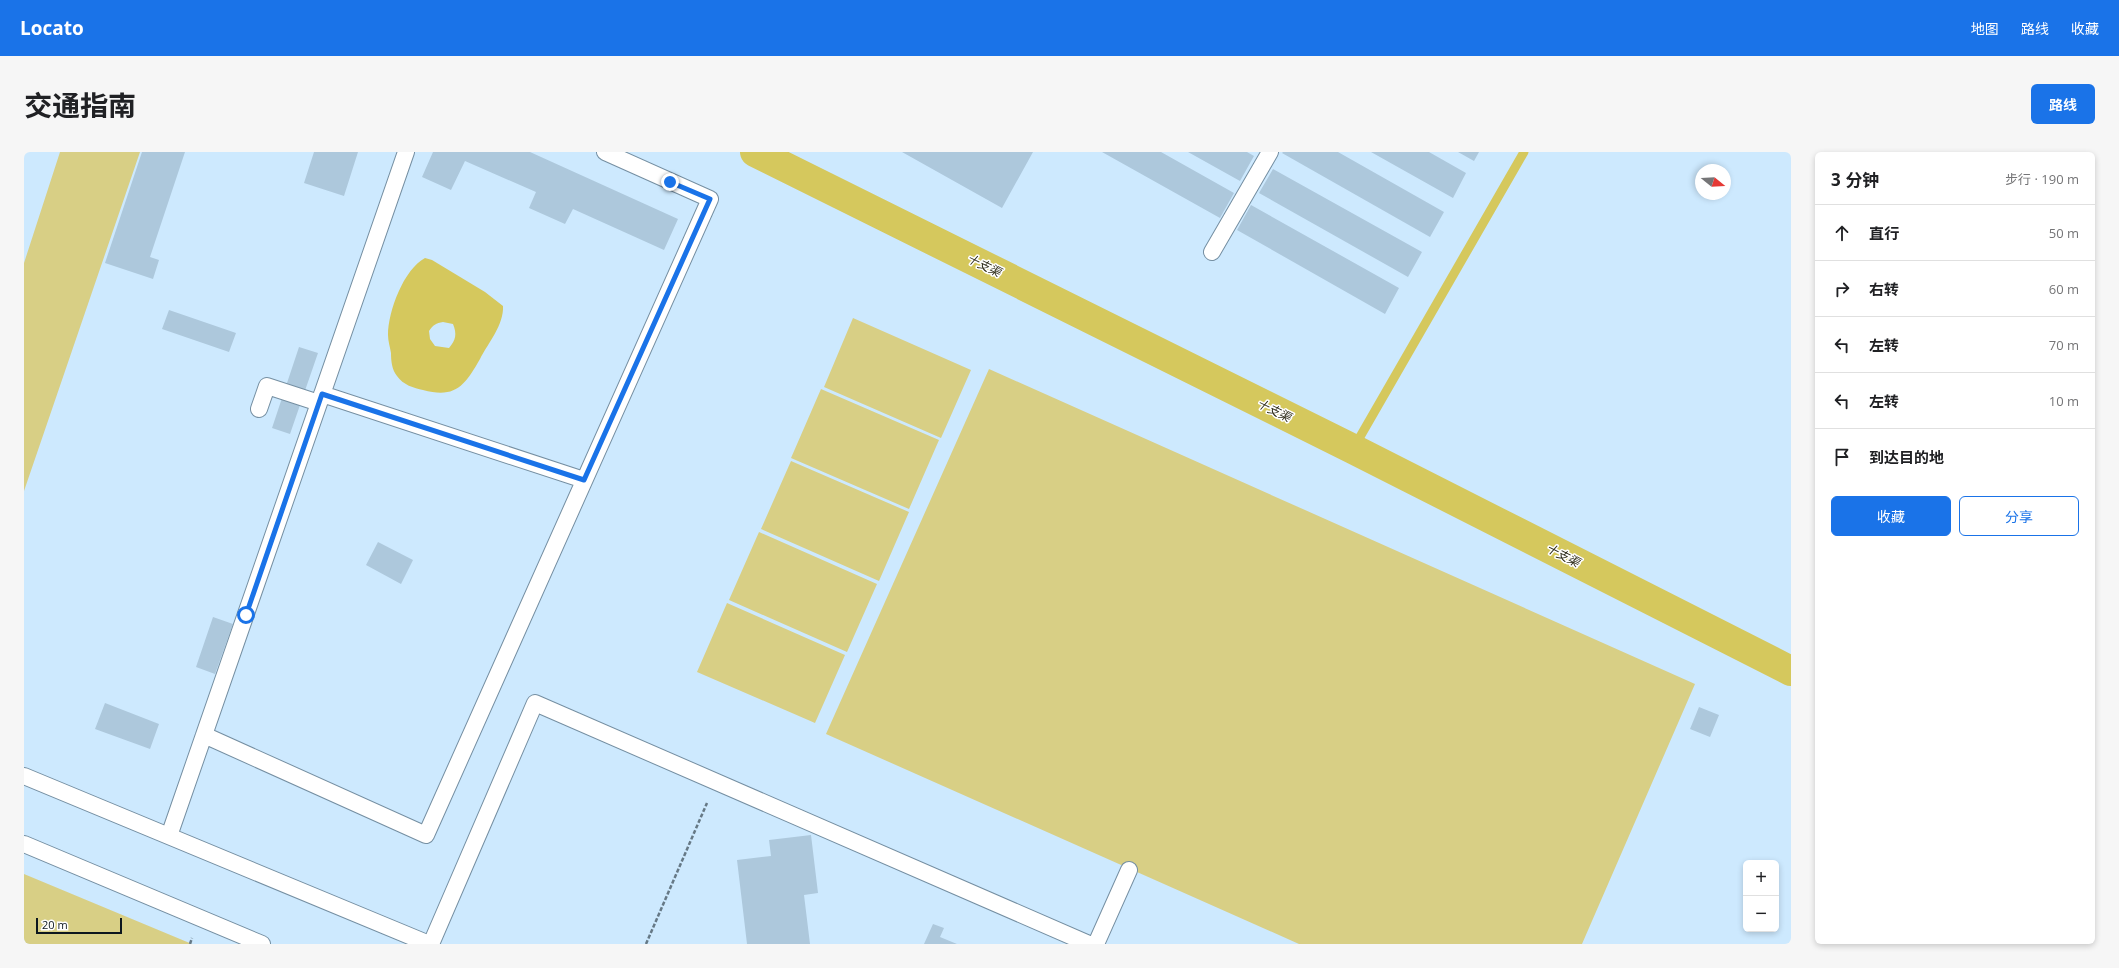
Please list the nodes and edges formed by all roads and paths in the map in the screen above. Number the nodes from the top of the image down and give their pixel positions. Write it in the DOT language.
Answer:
graph roads {
  1 [pos="406,152"];
  2 [pos="605,152"];
  3 [pos="1270,152"];
  4 [pos="1212,252"];
  5 [pos="320,399"];
  6 [pos="259,409"];
  7 [pos="584,480"];
  8 [pos="204,735"];
  9 [pos="24,776"];
  10 [pos="716,782"];
  11 [pos="169,836"];
  12 [pos="24,844"];
  13 [pos="1129,870"];
  14 [pos="262,944"];
  15 [pos="430,944"];
  16 [pos="646,944"];
  17 [pos="1089,944"];
  18 [pos="1096,944"];
  1 -- 5 [label="lane"];
  2 -- 7 [label="lane"];
  3 -- 4 [label="lane"];
  5 -- 6 [label="lane"];
  5 -- 7 [label="lane"];
  5 -- 8 [label="lane"];
  7 -- 8 [label="lane"];
  8 -- 11 [label="lane"];
  9 -- 11 [label="lane"];
  10 -- 15 [label="lane"];
  10 -- 16 [label="path"];
  10 -- 17 [label="lane"];
  11 -- 15 [label="lane"];
  12 -- 14 [label="lane"];
  13 -- 18 [label="lane"];
}
